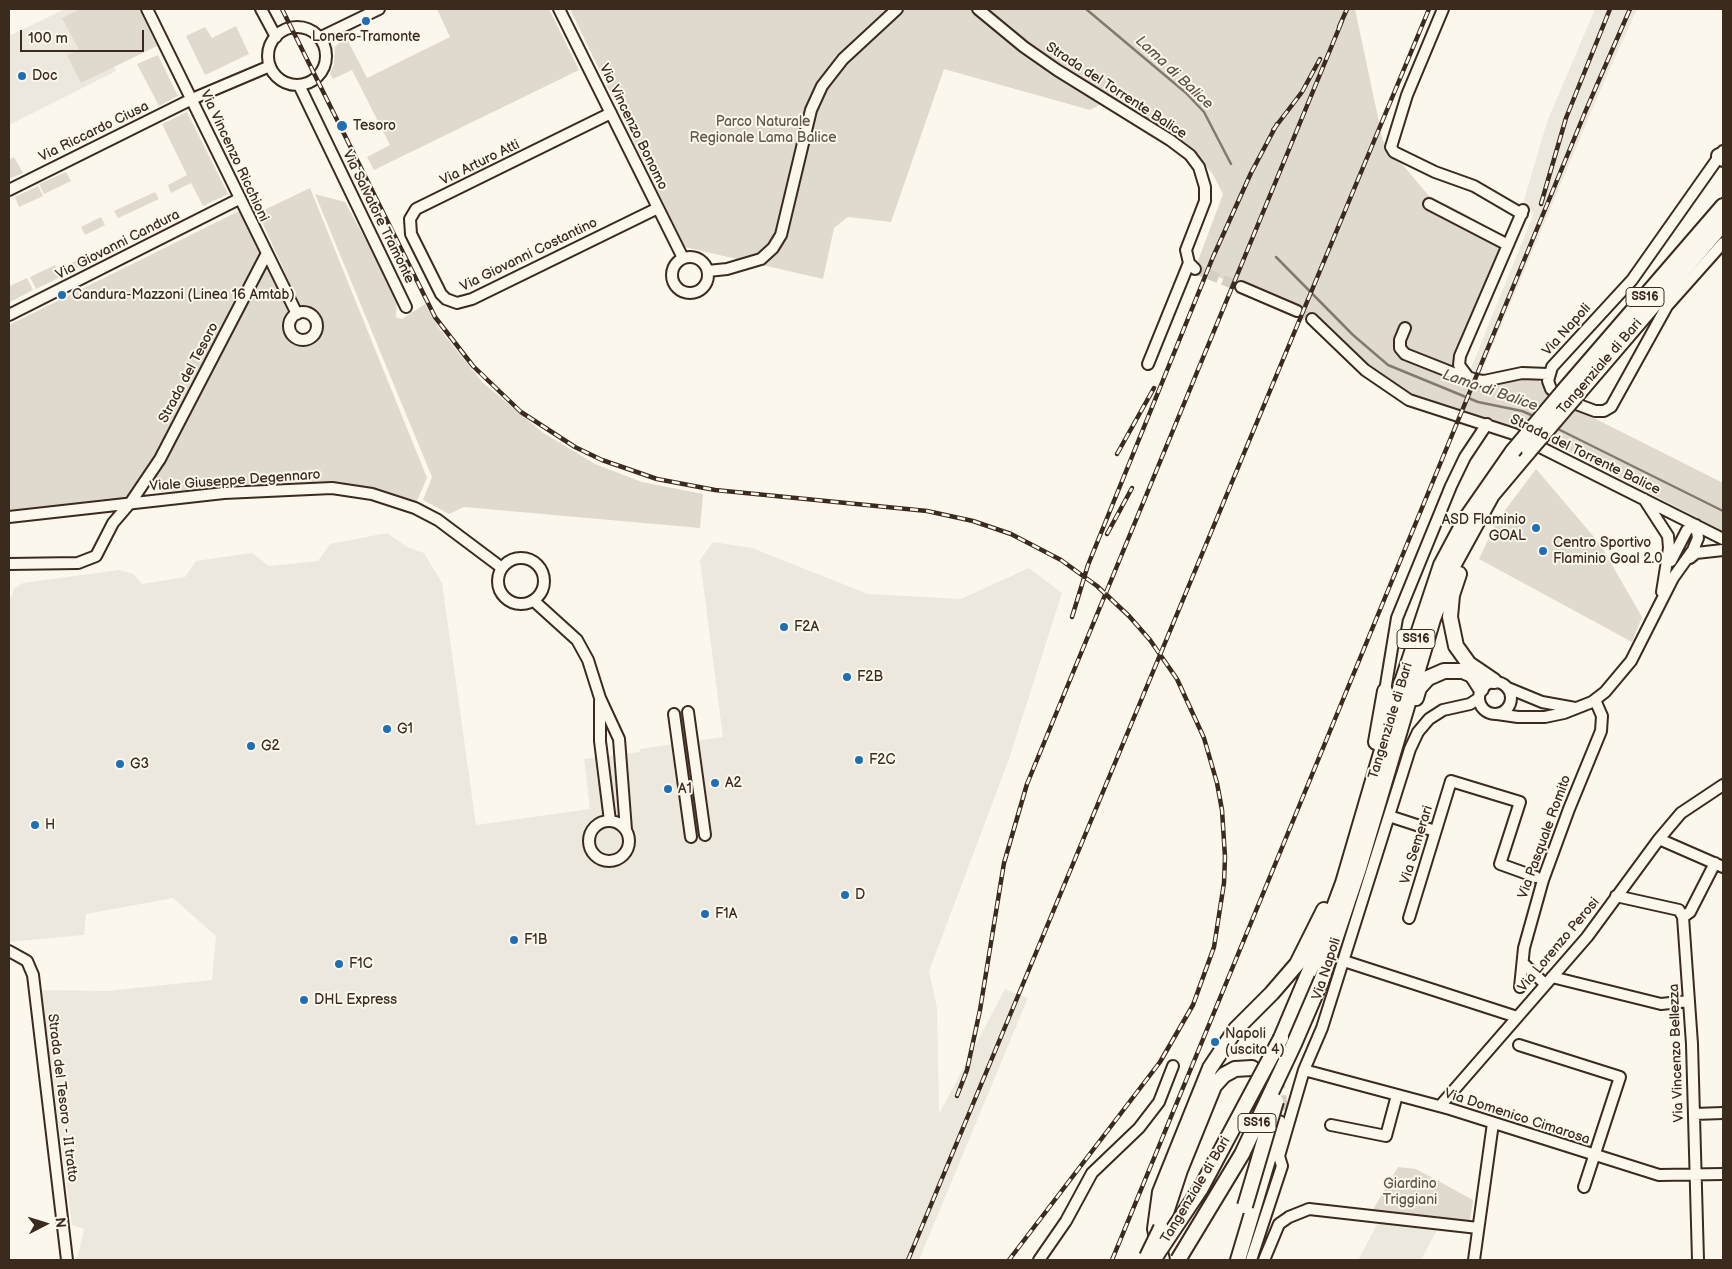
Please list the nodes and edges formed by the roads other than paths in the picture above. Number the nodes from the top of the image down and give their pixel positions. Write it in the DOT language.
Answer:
graph roads {
  1 [pos="148,9"];
  2 [pos="261,9"];
  3 [pos="379,9"];
  4 [pos="560,9"];
  5 [pos="897,9"];
  6 [pos="978,9"];
  7 [pos="1443,9"];
  8 [pos="276,37"];
  9 [pos="319,38"];
  10 [pos="270,66"];
  11 [pos="299,85"];
  12 [pos="192,99"];
  13 [pos="611,113"];
  14 [pos="1722,155"];
  15 [pos="9,190"];
  16 [pos="239,199"];
  17 [pos="1429,204"];
  18 [pos="1723,206"];
  19 [pos="658,208"];
  20 [pos="1723,224"];
  21 [pos="1719,238"];
  22 [pos="1508,245"];
  23 [pos="266,255"];
  24 [pos="683,258"];
  25 [pos="427,266"];
  26 [pos="708,272"];
  27 [pos="1241,287"];
  28 [pos="406,307"];
  29 [pos="1297,311"];
  30 [pos="297,314"];
  31 [pos="9,315"];
  32 [pos="1312,319"];
  33 [pos="1405,328"];
  34 [pos="1148,364"];
  35 [pos="1462,372"];
  36 [pos="1548,374"];
  37 [pos="1571,392"];
  38 [pos="1487,424"];
  39 [pos="1643,498"];
  40 [pos="131,502"];
  41 [pos="1482,514"];
  42 [pos="9,517"];
  43 [pos="1696,525"];
  44 [pos="1723,540"];
  45 [pos="1723,550"];
  46 [pos="1685,562"];
  47 [pos="9,564"];
  48 [pos="502,568"];
  49 [pos="1667,568"];
  50 [pos="534,601"];
  51 [pos="1659,603"];
  52 [pos="1494,681"];
  53 [pos="1508,688"];
  54 [pos="1385,691"];
  55 [pos="1480,694"];
  56 [pos="600,698"];
  57 [pos="1595,700"];
  58 [pos="1459,707"];
  59 [pos="1575,708"];
  60 [pos="688,712"];
  61 [pos="1491,713"];
  62 [pos="674,714"];
  63 [pos="1723,785"];
  64 [pos="1377,809"];
  65 [pos="1389,816"];
  66 [pos="610,821"];
  67 [pos="1359,828"];
  68 [pos="626,830"];
  69 [pos="1435,831"];
  70 [pos="705,835"];
  71 [pos="690,837"];
  72 [pos="1659,839"];
  73 [pos="1719,865"];
  74 [pos="1536,877"];
  75 [pos="1343,883"];
  76 [pos="1616,896"];
  77 [pos="1684,917"];
  78 [pos="1409,918"];
  79 [pos="9,951"];
  80 [pos="1344,961"];
  81 [pos="1524,964"];
  82 [pos="1322,979"];
  83 [pos="1548,981"];
  84 [pos="1520,987"];
  85 [pos="1689,1001"];
  86 [pos="1516,1017"];
  87 [pos="1519,1044"];
  88 [pos="1174,1066"];
  89 [pos="1252,1068"];
  90 [pos="1304,1070"];
  91 [pos="1397,1095"];
  92 [pos="1440,1106"];
  93 [pos="1723,1113"];
  94 [pos="1694,1114"];
  95 [pos="1279,1122"];
  96 [pos="1493,1123"];
  97 [pos="1331,1125"];
  98 [pos="1595,1156"];
  99 [pos="1696,1174"];
  100 [pos="1723,1174"];
  101 [pos="1584,1187"];
  102 [pos="1478,1228"];
  103 [pos="67,1260"];
  104 [pos="1039,1260"];
  105 [pos="1145,1260"];
  106 [pos="1153,1260"];
  107 [pos="1162,1260"];
  108 [pos="1178,1260"];
  109 [pos="1229,1260"];
  110 [pos="1238,1260"];
  111 [pos="1252,1260"];
  112 [pos="1264,1260"];
  113 [pos="1474,1260"];
  114 [pos="1698,1260"];
  1 -- 12 [label="street, Via Vincenzo Ricchioni"];
  2 -- 8 [label="street"];
  3 -- 9 [label="street"];
  4 -- 13 [label="street, Via Vincenzo Bonomo"];
  5 -- 26 [label="street"];
  6 -- 34 [label="street, Strada del Torrente Balice"];
  7 -- 22 [label="street"];
  8 -- 9 [label="street"];
  8 -- 10 [label="street"];
  9 -- 11 [label="street"];
  10 -- 11 [label="street"];
  10 -- 12 [label="street, Via Riccardo Ciusa"];
  11 -- 28 [label="street, Via Salvatore Tramonte"];
  12 -- 15 [label="street, Via Riccardo Ciusa"];
  12 -- 16 [label="street, Via Vincenzo Ricchioni"];
  13 -- 19 [label="street, Via Vincenzo Bonomo"];
  13 -- 25 [label="street, Via Arturo Atti"];
  14 -- 36 [label="street, Via Napoli"];
  16 -- 23 [label="street, Via Vincenzo Ricchioni"];
  16 -- 31 [label="street, Via Giovanni Candura"];
  17 -- 22 [label="street"];
  18 -- 37 [label="highway, Tangenziale di Bari / SS16"];
  19 -- 24 [label="street, Via Vincenzo Bonomo"];
  19 -- 25 [label="street, Via Giovanni Costantino"];
  20 -- 21 [label="highway, Tangenziale di Bari / SS16"];
  21 -- 36 [label="street, Via Napoli"];
  21 -- 37 [label="highway, Tangenziale di Bari / SS16"];
  22 -- 35 [label="street"];
  23 -- 30 [label="street, Via Vincenzo Ricchioni"];
  23 -- 40 [label="street, Strada del Tesoro"];
  24 -- 26 [label="street"];
  24 -- 26 [label="street"];
  27 -- 29 [label="street"];
  32 -- 38 [label="street, Strada del Torrente Balice"];
  33 -- 35 [label="street"];
  35 -- 36 [label="street"];
  37 -- 41 [label="highway, Tangenziale di Bari / SS16, bridge"];
  37 -- 67 [label="highway, Tangenziale di Bari / SS16, bridge"];
  38 -- 39 [label="street, Strada del Torrente Balice"];
  38 -- 54 [label="street"];
  39 -- 43 [label="street, Strada del Torrente Balice"];
  39 -- 49 [label="street"];
  40 -- 42 [label="street, Viale Giuseppe Degennaro"];
  40 -- 47 [label="street"];
  40 -- 48 [label="street, Viale Giuseppe Degennaro"];
  41 -- 52 [label="highway"];
  41 -- 64 [label="highway, Tangenziale di Bari / SS16"];
  43 -- 44 [label="street, Strada del Torrente Balice"];
  43 -- 46 [label="street"];
  43 -- 49 [label="street"];
  45 -- 46 [label="street"];
  46 -- 51 [label="street"];
  48 -- 50 [label="street"];
  48 -- 50 [label="street"];
  49 -- 51 [label="street"];
  50 -- 56 [label="street"];
  51 -- 57 [label="street"];
  52 -- 53 [label="street"];
  52 -- 55 [label="street"];
  53 -- 59 [label="street"];
  53 -- 61 [label="street"];
  54 -- 67 [label="highway"];
  55 -- 58 [label="street, Via Napoli"];
  55 -- 61 [label="street"];
  55 -- 64 [label="highway"];
  56 -- 66 [label="street"];
  56 -- 68 [label="street"];
  57 -- 59 [label="street, Via Napoli"];
  57 -- 81 [label="street, Via Pasquale Romito"];
  58 -- 61 [label="street, Via Napoli"];
  58 -- 65 [label="street, Via Napoli"];
  59 -- 61 [label="street, Via Napoli"];
  60 -- 70 [label="street"];
  62 -- 71 [label="street"];
  63 -- 72 [label="street, Via Lorenzo Perosi"];
  64 -- 82 [label="highway, Tangenziale di Bari / SS16"];
  65 -- 69 [label="street"];
  65 -- 80 [label="street, Via Napoli"];
  66 -- 68 [label="street"];
  66 -- 68 [label="street"];
  67 -- 75 [label="highway, Tangenziale di Bari / SS16"];
  69 -- 74 [label="street, Via Semerari"];
  69 -- 78 [label="street, Via Semerari"];
  72 -- 73 [label="street"];
  72 -- 76 [label="street, Via Lorenzo Perosi"];
  73 -- 77 [label="street"];
  75 -- 106 [label="highway, Tangenziale di Bari / SS16, bridge"];
  75 -- 107 [label="highway"];
  76 -- 77 [label="street"];
  76 -- 83 [label="street, Via Lorenzo Perosi"];
  77 -- 85 [label="street, Via Vincenzo Bellezza"];
  79 -- 103 [label="street, Strada del Tesoro - II tratto"];
  80 -- 86 [label="street"];
  80 -- 90 [label="street, Via Napoli"];
  81 -- 83 [label="street"];
  81 -- 84 [label="street, Via Pasquale Romito"];
  82 -- 108 [label="highway, Tangenziale di Bari / SS16, bridge"];
  82 -- 109 [label="highway, bridge"];
  83 -- 85 [label="street"];
  83 -- 86 [label="street, Via Lorenzo Perosi"];
  85 -- 94 [label="street, Via Vincenzo Bellezza"];
  86 -- 92 [label="street, Via Lorenzo Perosi"];
  87 -- 98 [label="street"];
  88 -- 104 [label="street"];
  89 -- 105 [label="highway, bridge"];
  90 -- 91 [label="street, Via Domenico Cimarosa"];
  90 -- 111 [label="street, Via Napoli"];
  91 -- 92 [label="street, Via Domenico Cimarosa"];
  91 -- 97 [label="street"];
  92 -- 96 [label="street, Via Domenico Cimarosa"];
  93 -- 94 [label="street"];
  94 -- 99 [label="street, Via Vincenzo Bellezza"];
  95 -- 110 [label="highway"];
  96 -- 98 [label="street, Via Domenico Cimarosa"];
  96 -- 102 [label="street"];
  98 -- 99 [label="street, Via Domenico Cimarosa"];
  98 -- 101 [label="street"];
  99 -- 100 [label="street, Via Domenico Cimarosa"];
  99 -- 114 [label="street, Via Vincenzo Bellezza"];
  102 -- 112 [label="street"];
  102 -- 113 [label="street"];
}
